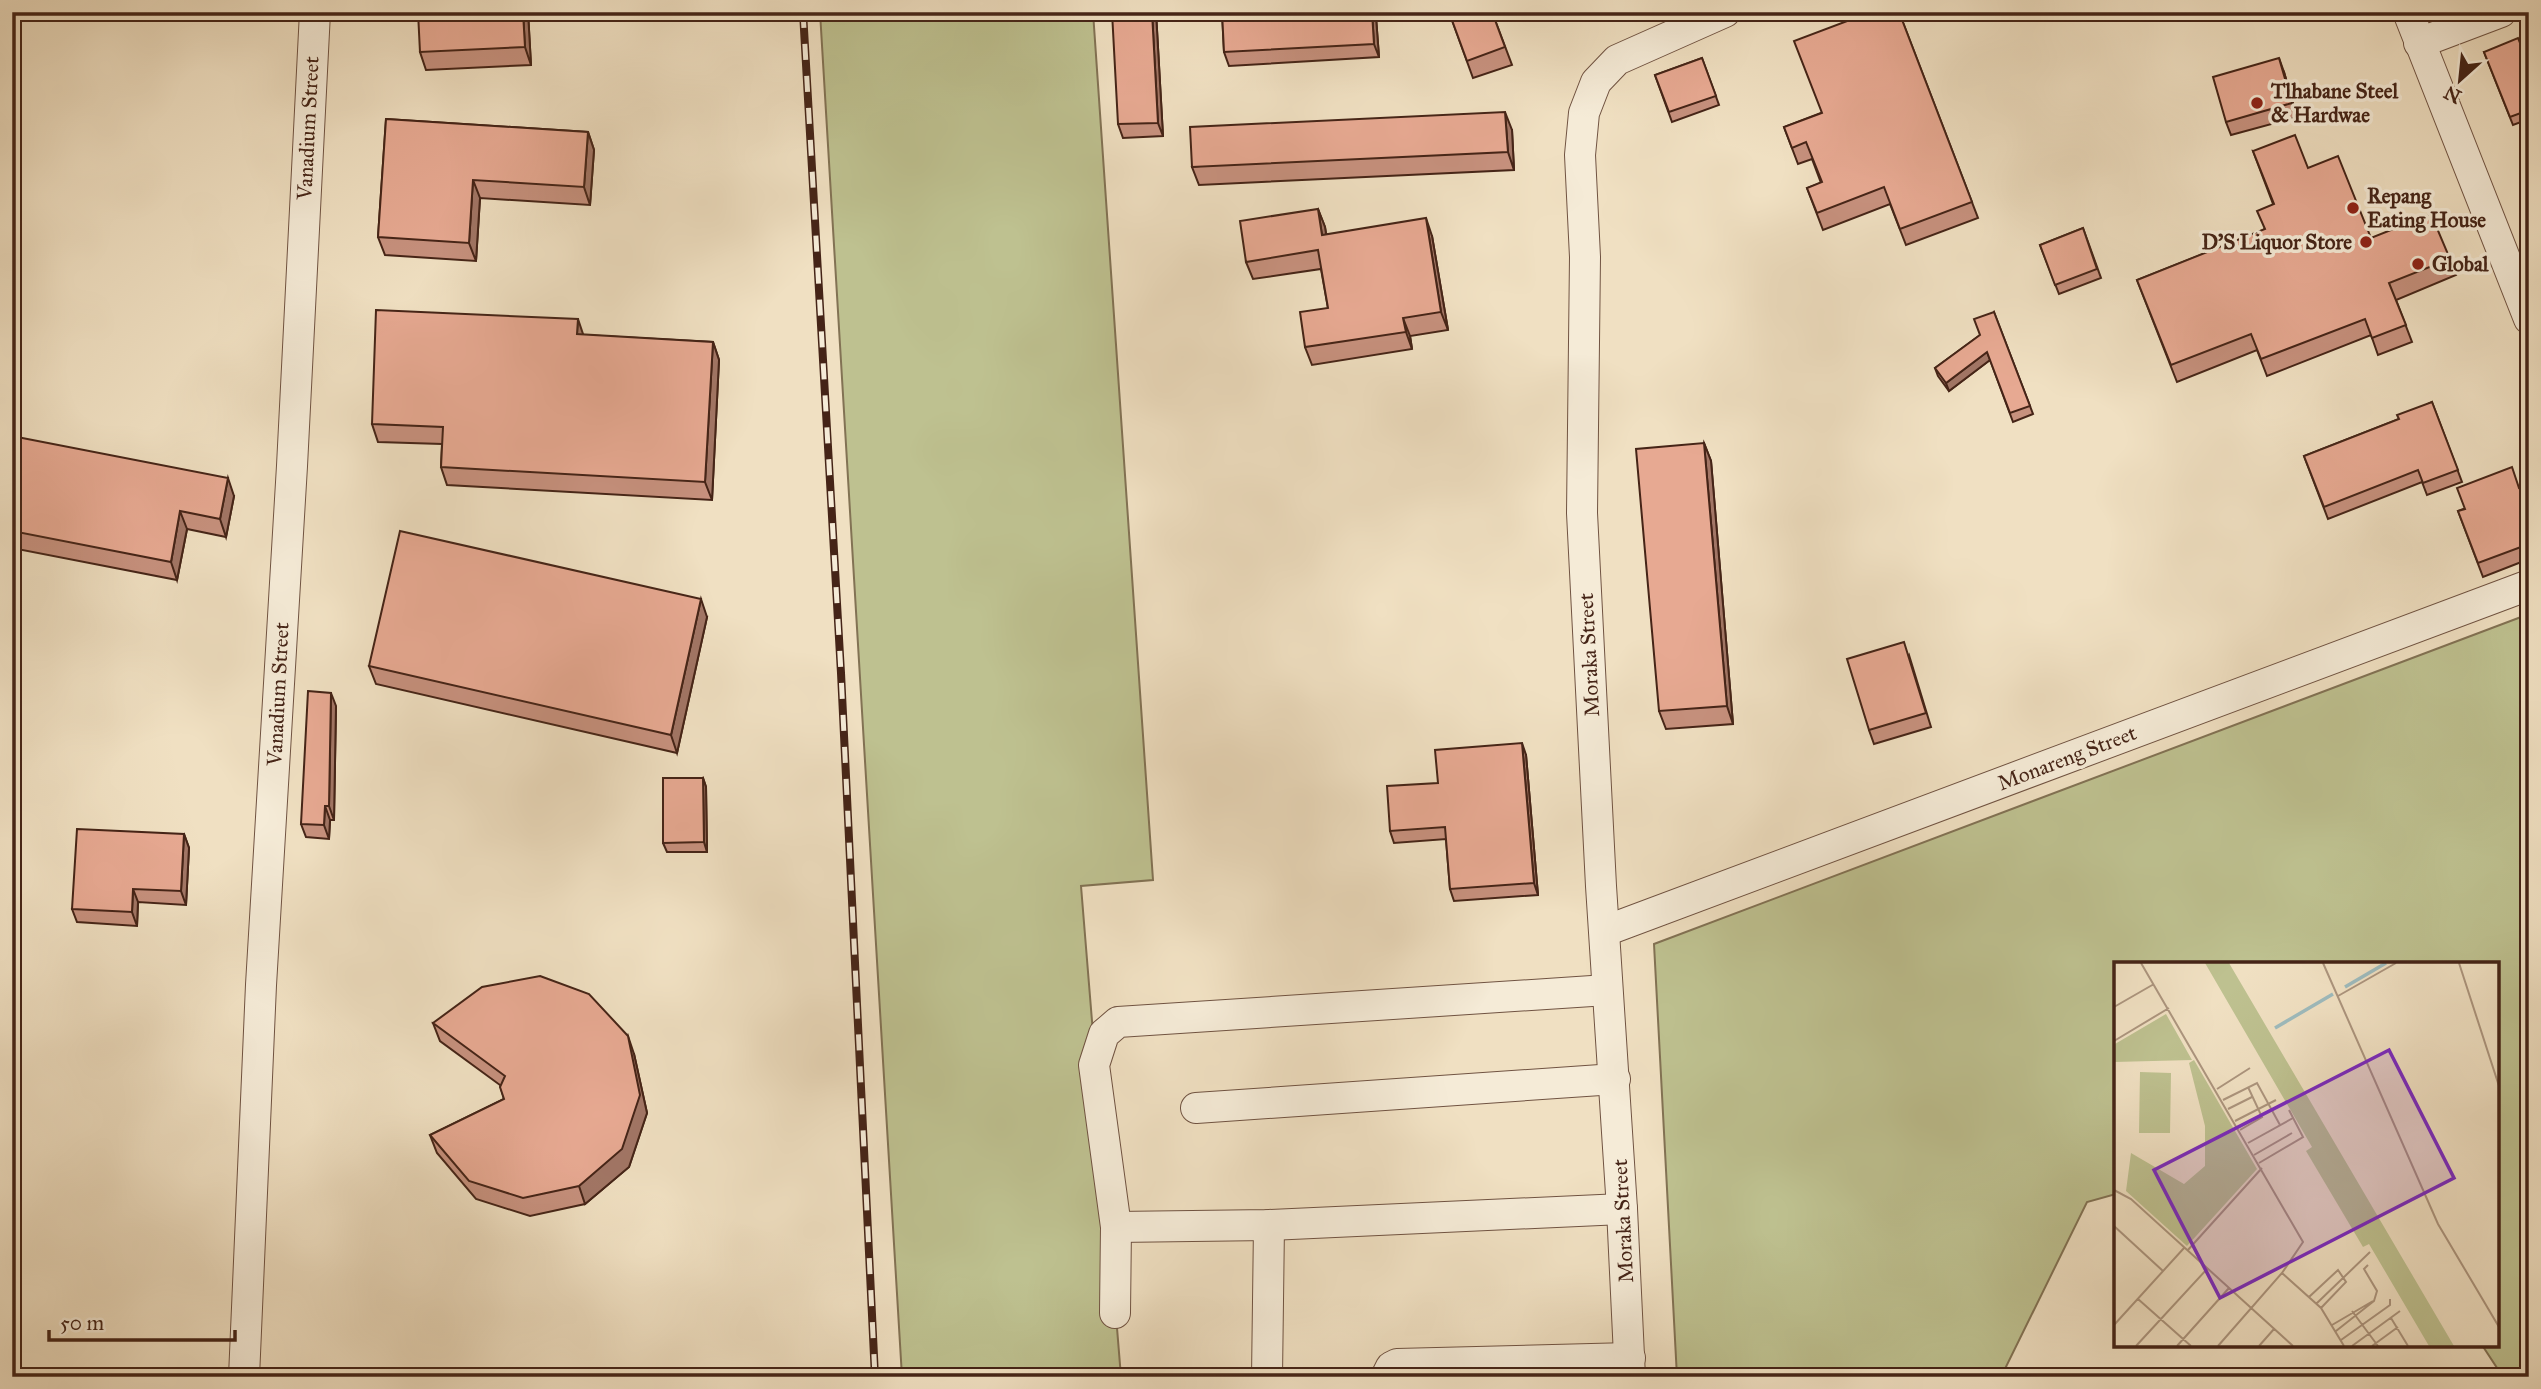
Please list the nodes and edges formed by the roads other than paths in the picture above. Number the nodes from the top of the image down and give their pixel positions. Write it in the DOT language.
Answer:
graph roads {
  1 [pos="315,12"];
  2 [pos="1725,12"];
  3 [pos="2408,12"];
  4 [pos="2501,12"];
  5 [pos="2419,43"];
  6 [pos="2527,312"];
  7 [pos="2529,585"];
  8 [pos="1605,930"];
  9 [pos="1607,990"];
  10 [pos="1615,1079"];
  11 [pos="1196,1108"];
  12 [pos="1622,1209"];
  13 [pos="1269,1225"];
  14 [pos="1116,1227"];
  15 [pos="1115,1313"];
  16 [pos="1630,1367"];
  17 [pos="244,1377"];
  18 [pos="1267,1377"];
  19 [pos="1386,1377"];
  1 -- 17 [label="street, Vanadium Street"];
  2 -- 8 [label="street, Moraka Street"];
  3 -- 5 [label="street"];
  4 -- 5 [label="street"];
  5 -- 6 [label="street"];
  7 -- 8 [label="street, Monareng Street"];
  8 -- 9 [label="street, Moraka Street"];
  9 -- 10 [label="street, Moraka Street"];
  9 -- 14 [label="street"];
  10 -- 11 [label="street"];
  10 -- 12 [label="street, Moraka Street"];
  12 -- 13 [label="street"];
  12 -- 16 [label="street, Moraka Street"];
  13 -- 14 [label="street"];
  13 -- 18 [label="street"];
  14 -- 15 [label="street"];
  16 -- 19 [label="street"];
}
